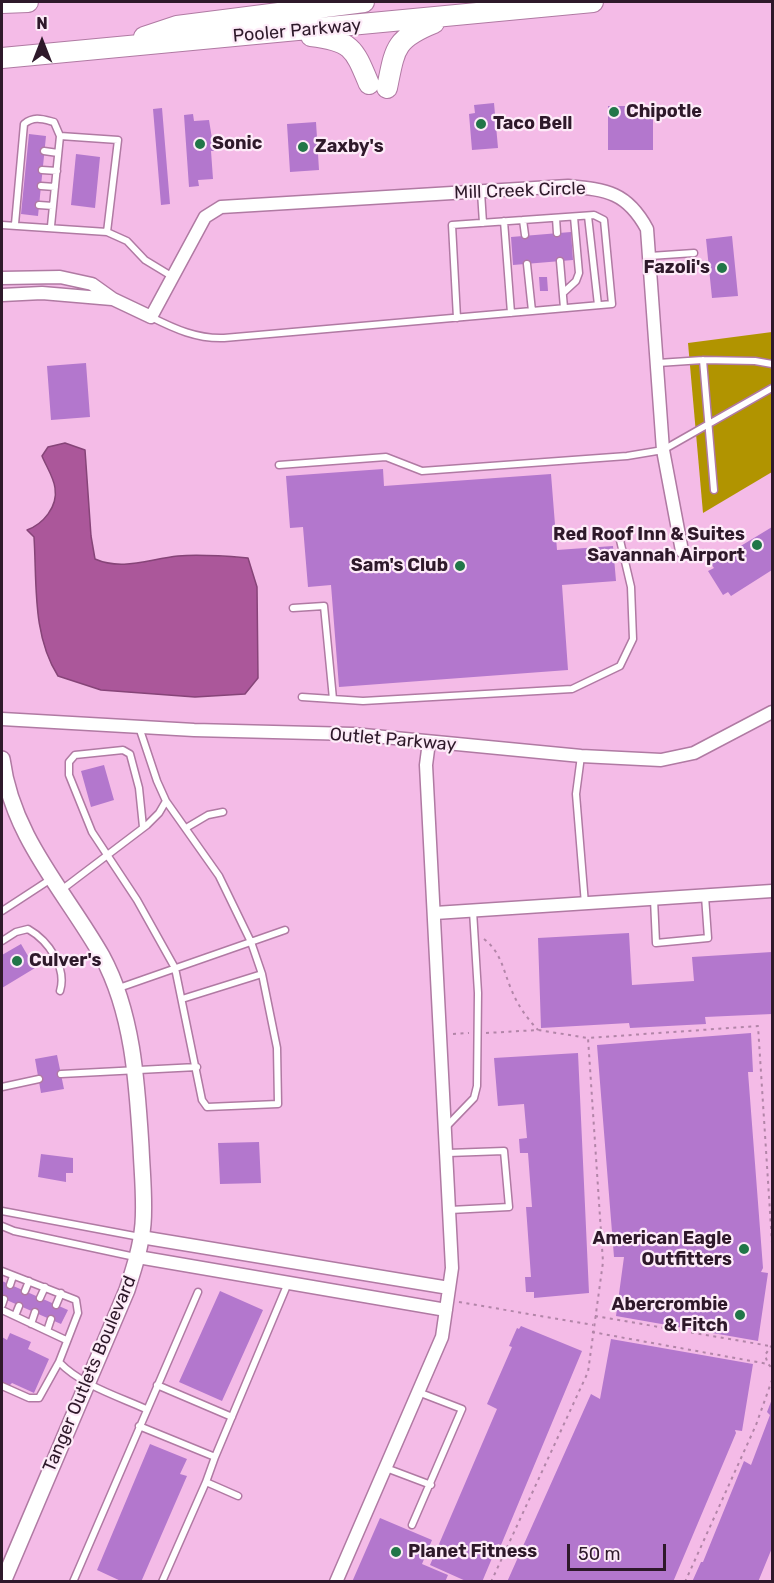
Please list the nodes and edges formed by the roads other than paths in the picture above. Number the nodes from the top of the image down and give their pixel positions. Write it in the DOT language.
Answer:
graph roads {
  1 [pos="28,2"];
  2 [pos="364,2"];
  3 [pos="593,2"];
  4 [pos="2,3"];
  5 [pos="452,16"];
  6 [pos="282,32"];
  7 [pos="113,48"];
  8 [pos="2,58"];
  9 [pos="60,136"];
  10 [pos="44,152"];
  11 [pos="58,153"];
  12 [pos="42,170"];
  13 [pos="57,171"];
  14 [pos="40,186"];
  15 [pos="55,187"];
  16 [pos="481,192"];
  17 [pos="39,205"];
  18 [pos="53,206"];
  19 [pos="588,216"];
  20 [pos="574,217"];
  21 [pos="556,218"];
  22 [pos="523,220"];
  23 [pos="504,221"];
  24 [pos="483,223"];
  25 [pos="15,224"];
  26 [pos="2,225"];
  27 [pos="51,226"];
  28 [pos="107,231"];
  29 [pos="557,233"];
  30 [pos="525,236"];
  31 [pos="694,253"];
  32 [pos="650,256"];
  33 [pos="560,261"];
  34 [pos="527,264"];
  35 [pos="173,277"];
  36 [pos="2,278"];
  37 [pos="563,293"];
  38 [pos="2,295"];
  39 [pos="113,299"];
  40 [pos="598,305"];
  41 [pos="564,308"];
  42 [pos="532,311"];
  43 [pos="511,313"];
  44 [pos="151,317"];
  45 [pos="457,318"];
  46 [pos="703,360"];
  47 [pos="658,363"];
  48 [pos="772,364"];
  49 [pos="772,388"];
  50 [pos="710,426"];
  51 [pos="663,450"];
  52 [pos="279,465"];
  53 [pos="714,490"];
  54 [pos="619,536"];
  55 [pos="682,550"];
  56 [pos="293,608"];
  57 [pos="302,697"];
  58 [pos="333,699"];
  59 [pos="772,712"];
  60 [pos="2,718"];
  61 [pos="139,727"];
  62 [pos="429,742"];
  63 [pos="581,756"];
  64 [pos="2,759"];
  65 [pos="166,801"];
  66 [pos="224,812"];
  67 [pos="143,827"];
  68 [pos="186,828"];
  69 [pos="107,856"];
  70 [pos="55,885"];
  71 [pos="772,891"];
  72 [pos="705,896"];
  73 [pos="654,899"];
  74 [pos="2,900"];
  75 [pos="585,904"];
  76 [pos="4,910"];
  77 [pos="473,911"];
  78 [pos="435,913"];
  79 [pos="285,930"];
  80 [pos="2,941"];
  81 [pos="251,942"];
  82 [pos="175,968"];
  83 [pos="262,974"];
  84 [pos="115,989"];
  85 [pos="60,991"];
  86 [pos="182,999"];
  87 [pos="197,1067"];
  88 [pos="135,1069"];
  89 [pos="61,1074"];
  90 [pos="39,1079"];
  91 [pos="2,1087"];
  92 [pos="446,1127"];
  93 [pos="447,1153"];
  94 [pos="450,1210"];
  95 [pos="2,1211"];
  96 [pos="2,1226"];
  97 [pos="141,1237"];
  98 [pos="138,1257"];
  99 [pos="2,1272"];
  100 [pos="13,1276"];
  101 [pos="29,1281"];
  102 [pos="288,1283"];
  103 [pos="10,1285"];
  104 [pos="45,1287"];
  105 [pos="25,1291"];
  106 [pos="198,1292"];
  107 [pos="61,1293"];
  108 [pos="40,1298"];
  109 [pos="448,1299"];
  110 [pos="19,1305"];
  111 [pos="56,1305"];
  112 [pos="2,1310"];
  113 [pos="35,1312"];
  114 [pos="15,1316"];
  115 [pos="51,1319"];
  116 [pos="31,1323"];
  117 [pos="46,1330"];
  118 [pos="66,1340"];
  119 [pos="59,1362"];
  120 [pos="89,1383"];
  121 [pos="157,1384"];
  122 [pos="2,1386"];
  123 [pos="418,1392"];
  124 [pos="146,1409"];
  125 [pos="232,1417"];
  126 [pos="139,1426"];
  127 [pos="215,1457"];
  128 [pos="386,1468"];
  129 [pos="206,1482"];
  130 [pos="430,1485"];
  131 [pos="238,1496"];
  132 [pos="412,1525"];
  133 [pos="3,1581"];
  134 [pos="73,1581"];
  135 [pos="162,1581"];
  136 [pos="336,1581"];
  1 -- 4 [label="main road"];
  2 -- 7 [label="main road"];
  3 -- 5 [label="main road, Pooler Parkway"];
  5 -- 6 [label="main road, Pooler Parkway"];
  5 -- 6 [label="main road"];
  6 -- 7 [label="main road, Pooler Parkway"];
  7 -- 8 [label="main road, Pooler Parkway"];
  9 -- 11 [label="lane"];
  9 -- 25 [label="lane"];
  9 -- 28 [label="lane"];
  10 -- 11 [label="lane"];
  11 -- 13 [label="lane"];
  12 -- 13 [label="lane"];
  13 -- 15 [label="lane"];
  14 -- 15 [label="lane"];
  15 -- 18 [label="lane"];
  16 -- 24 [label="lane"];
  16 -- 32 [label="street, Mill Creek Circle"];
  16 -- 35 [label="street, Mill Creek Circle"];
  17 -- 18 [label="lane"];
  18 -- 27 [label="lane"];
  19 -- 20 [label="lane"];
  19 -- 40 [label="lane"];
  19 -- 40 [label="lane"];
  20 -- 21 [label="lane"];
  20 -- 37 [label="lane"];
  21 -- 22 [label="lane"];
  21 -- 29 [label="lane"];
  22 -- 23 [label="lane"];
  22 -- 30 [label="lane"];
  23 -- 24 [label="lane"];
  23 -- 43 [label="lane"];
  24 -- 45 [label="lane"];
  25 -- 26 [label="lane"];
  25 -- 27 [label="lane"];
  27 -- 28 [label="lane"];
  28 -- 35 [label="lane"];
  31 -- 32 [label="lane"];
  32 -- 47 [label="street, Mill Creek Circle"];
  33 -- 37 [label="lane"];
  34 -- 42 [label="lane"];
  35 -- 44 [label="street, Mill Creek Circle"];
  36 -- 39 [label="street"];
  37 -- 41 [label="lane"];
  38 -- 39 [label="street"];
  39 -- 44 [label="street"];
  40 -- 41 [label="lane"];
  41 -- 42 [label="lane"];
  42 -- 43 [label="lane"];
  43 -- 45 [label="lane"];
  44 -- 45 [label="lane"];
  46 -- 47 [label="lane"];
  46 -- 48 [label="lane"];
  46 -- 50 [label="lane"];
  47 -- 51 [label="street, Mill Creek Circle"];
  49 -- 50 [label="lane"];
  50 -- 51 [label="lane"];
  50 -- 53 [label="lane"];
  51 -- 52 [label="lane"];
  51 -- 55 [label="street, Mill Creek Circle"];
  54 -- 58 [label="lane"];
  56 -- 58 [label="lane"];
  57 -- 58 [label="lane"];
  59 -- 63 [label="street, Outlet Parkway"];
  60 -- 61 [label="street, Outlet Parkway"];
  61 -- 62 [label="street, Outlet Parkway"];
  61 -- 65 [label="lane"];
  62 -- 63 [label="street, Outlet Parkway"];
  62 -- 78 [label="street"];
  63 -- 75 [label="lane"];
  64 -- 70 [label="street, Tanger Outlets Boulevard"];
  65 -- 67 [label="lane"];
  65 -- 68 [label="lane"];
  66 -- 68 [label="lane"];
  67 -- 69 [label="lane"];
  67 -- 69 [label="lane"];
  68 -- 81 [label="lane"];
  69 -- 70 [label="lane"];
  69 -- 82 [label="lane"];
  70 -- 76 [label="lane"];
  70 -- 84 [label="street, Tanger Outlets Boulevard"];
  71 -- 72 [label="street"];
  72 -- 73 [label="street"];
  72 -- 73 [label="lane"];
  73 -- 75 [label="street"];
  74 -- 76 [label="lane"];
  75 -- 77 [label="street"];
  77 -- 78 [label="street"];
  77 -- 92 [label="lane"];
  78 -- 92 [label="street"];
  79 -- 81 [label="lane"];
  80 -- 85 [label="lane"];
  81 -- 82 [label="lane"];
  81 -- 83 [label="lane"];
  82 -- 84 [label="lane"];
  82 -- 86 [label="lane"];
  83 -- 86 [label="lane"];
  83 -- 87 [label="lane"];
  84 -- 88 [label="street, Tanger Outlets Boulevard"];
  86 -- 87 [label="lane"];
  87 -- 88 [label="lane"];
  88 -- 89 [label="lane"];
  88 -- 97 [label="street, Tanger Outlets Boulevard"];
  90 -- 91 [label="lane"];
  92 -- 93 [label="street"];
  93 -- 94 [label="street"];
  93 -- 94 [label="lane"];
  94 -- 109 [label="street"];
  95 -- 97 [label="lane"];
  96 -- 98 [label="lane"];
  97 -- 98 [label="street, Tanger Outlets Boulevard"];
  97 -- 109 [label="street"];
  98 -- 102 [label="street"];
  98 -- 120 [label="street, Tanger Outlets Boulevard"];
  99 -- 100 [label="lane"];
  100 -- 101 [label="lane"];
  100 -- 103 [label="lane"];
  101 -- 104 [label="lane"];
  101 -- 105 [label="lane"];
  102 -- 109 [label="street"];
  102 -- 125 [label="lane"];
  104 -- 107 [label="lane"];
  104 -- 108 [label="lane"];
  106 -- 121 [label="lane"];
  107 -- 111 [label="lane"];
  107 -- 118 [label="lane"];
  109 -- 123 [label="street"];
  110 -- 114 [label="lane"];
  112 -- 114 [label="lane"];
  113 -- 116 [label="lane"];
  114 -- 116 [label="lane"];
  115 -- 117 [label="lane"];
  116 -- 117 [label="lane"];
  117 -- 118 [label="lane"];
  118 -- 119 [label="lane"];
  119 -- 120 [label="lane"];
  119 -- 122 [label="lane"];
  120 -- 124 [label="lane"];
  120 -- 133 [label="street, Tanger Outlets Boulevard"];
  121 -- 124 [label="lane"];
  121 -- 125 [label="lane"];
  123 -- 128 [label="street"];
  123 -- 130 [label="lane"];
  124 -- 126 [label="lane"];
  125 -- 127 [label="lane"];
  126 -- 127 [label="lane"];
  126 -- 134 [label="lane"];
  127 -- 129 [label="lane"];
  128 -- 130 [label="lane"];
  128 -- 136 [label="street"];
  129 -- 131 [label="lane"];
  129 -- 135 [label="lane"];
  130 -- 132 [label="lane"];
}
